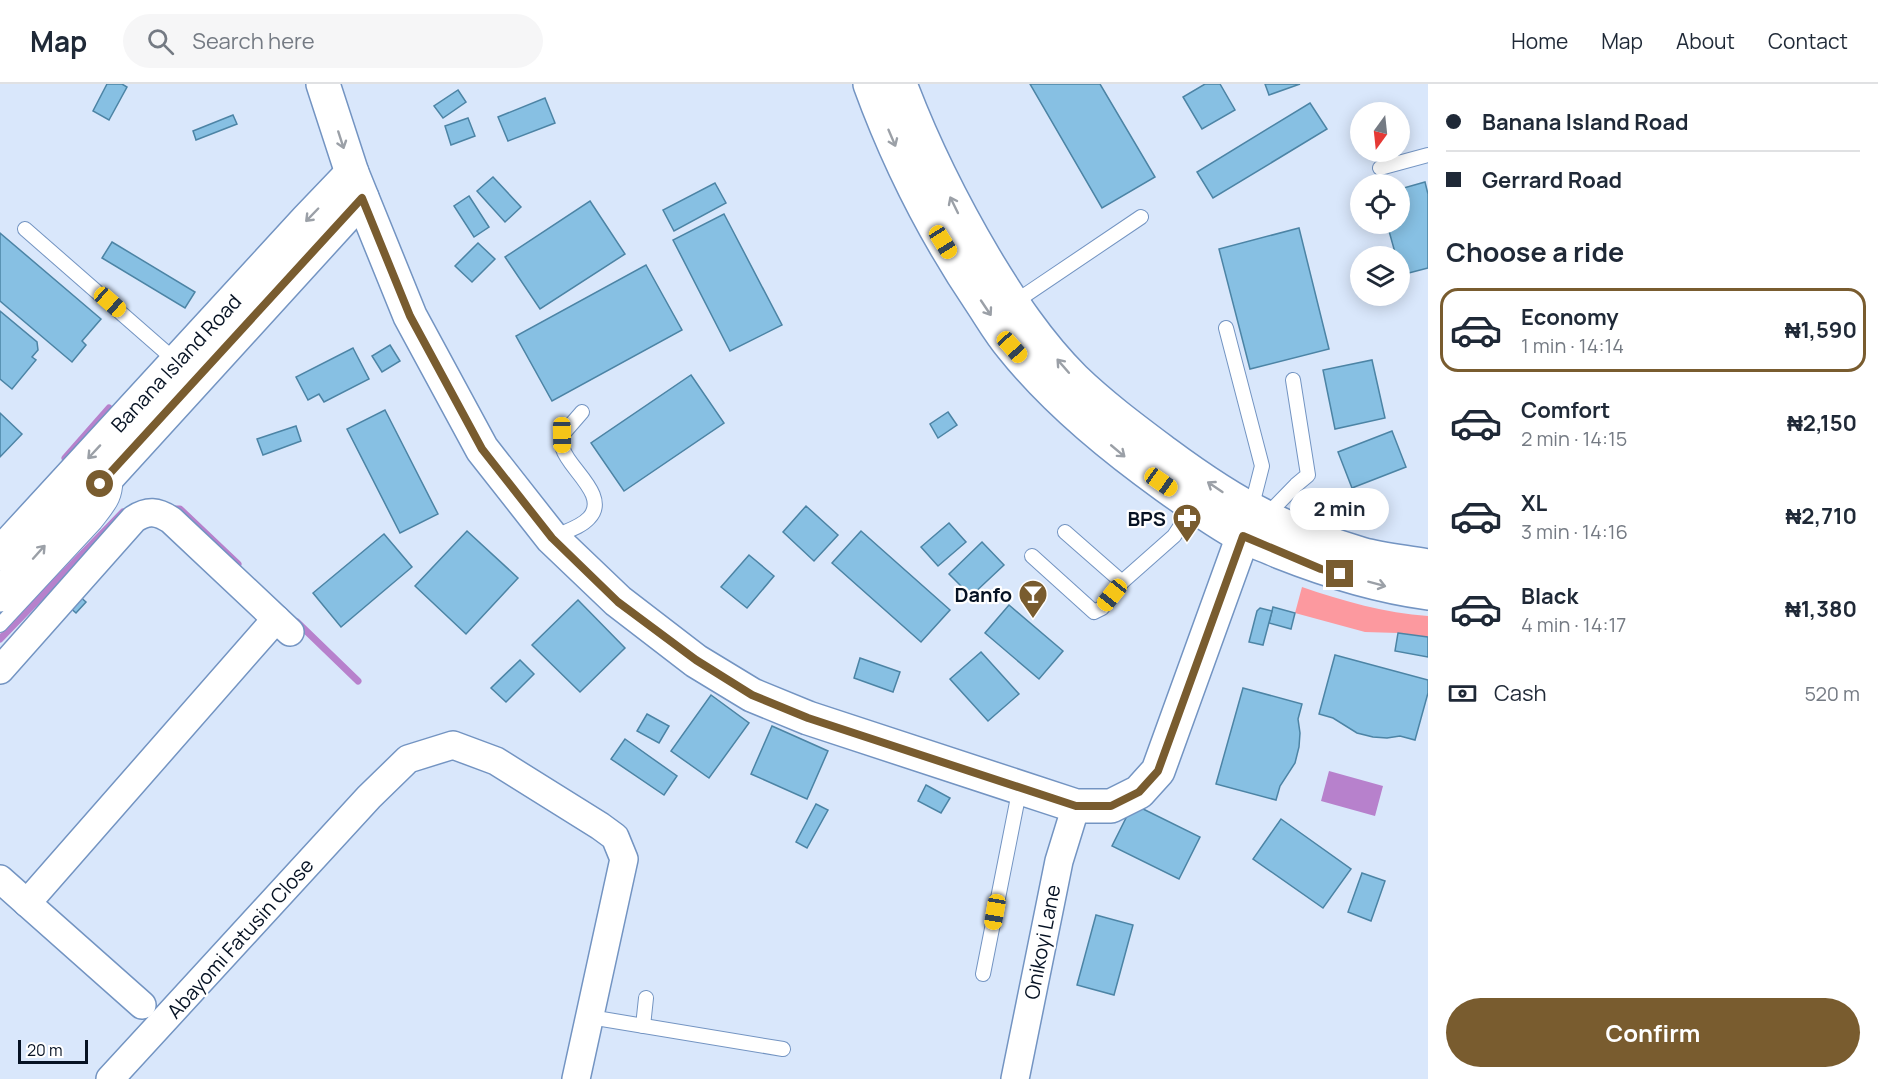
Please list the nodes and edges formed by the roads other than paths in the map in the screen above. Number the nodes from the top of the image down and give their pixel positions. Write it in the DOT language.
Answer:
graph roads {
  1 [pos="323,84"];
  2 [pos="870,84"];
  3 [pos="900,84"];
  4 [pos="1428,155"];
  5 [pos="1380,168"];
  6 [pos="357,186"];
  7 [pos="1141,217"];
  8 [pos="25,229"];
  9 [pos="1012,304"];
  10 [pos="1226,328"];
  11 [pos="177,362"];
  12 [pos="1293,380"];
  13 [pos="582,412"];
  14 [pos="115,468"];
  15 [pos="1194,506"];
  16 [pos="1253,521"];
  17 [pos="1065,532"];
  18 [pos="552,538"];
  19 [pos="0,554"];
  20 [pos="1032,556"];
  21 [pos="1428,566"];
  22 [pos="1122,582"];
  23 [pos="1428,593"];
  24 [pos="0,595"];
  25 [pos="0,625"];
  26 [pos="0,670"];
  27 [pos="1020,787"];
  28 [pos="1076,806"];
  29 [pos="0,879"];
  30 [pos="27,903"];
  31 [pos="983,974"];
  32 [pos="646,998"];
  33 [pos="142,1005"];
  34 [pos="590,1017"];
  35 [pos="643,1026"];
  36 [pos="783,1049"];
  37 [pos="110,1079"];
  38 [pos="576,1079"];
  39 [pos="1015,1079"];
  1 -- 6 [label="street, one-way"];
  2 -- 15 [label="street, one-way"];
  9 -- 3 [label="street, one-way"];
  4 -- 5 [label="lane"];
  6 -- 11 [label="street, Banana Island Road, one-way"];
  6 -- 14 [label="street, Banana Island Road"];
  6 -- 18 [label="street"];
  7 -- 9 [label="lane"];
  8 -- 11 [label="lane"];
  16 -- 9 [label="street, one-way"];
  10 -- 16 [label="lane"];
  11 -- 19 [label="street, Banana Island Road, one-way"];
  12 -- 16 [label="lane"];
  13 -- 18 [label="lane"];
  24 -- 14 [label="street, Banana Island Road, one-way"];
  14 -- 25 [label="lane"];
  15 -- 16 [label="street"];
  15 -- 22 [label="lane"];
  16 -- 21 [label="street"];
  16 -- 23 [label="street, one-way"];
  16 -- 28 [label="street"];
  17 -- 22 [label="lane"];
  18 -- 27 [label="street"];
  20 -- 22 [label="lane"];
  26 -- 30 [label="street"];
  27 -- 28 [label="street"];
  27 -- 31 [label="lane"];
  28 -- 39 [label="street, Onikoyi Lane"];
  29 -- 30 [label="street"];
  30 -- 33 [label="street"];
  32 -- 35 [label="lane"];
  34 -- 35 [label="lane"];
  34 -- 37 [label="street, Abayomi Fatusin Close"];
  34 -- 38 [label="street"];
  35 -- 36 [label="lane"];
}
